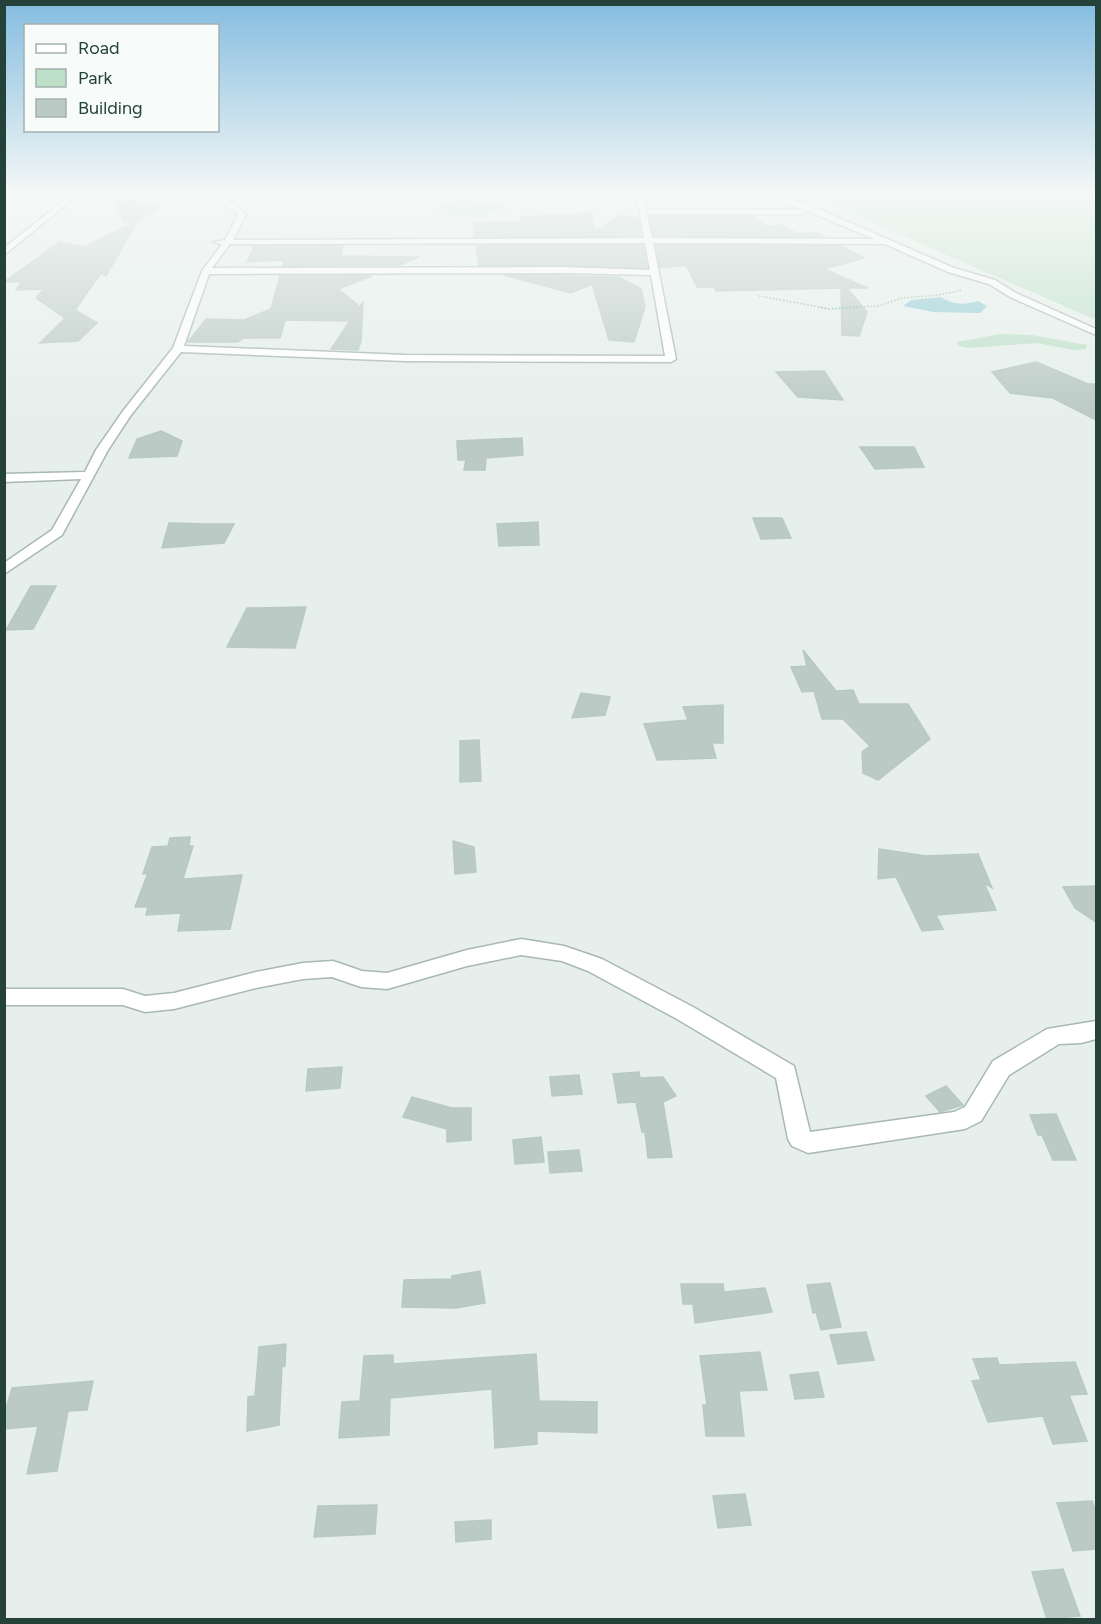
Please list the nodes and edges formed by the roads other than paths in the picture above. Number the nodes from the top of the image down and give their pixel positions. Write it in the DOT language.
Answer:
graph roads {
  1 [pos="209,268"];
  2 [pos="653,268"];
  3 [pos="946,268"];
  4 [pos="206,272"];
  5 [pos="654,273"];
  6 [pos="1096,332"];
  7 [pos="178,350"];
  8 [pos="89,475"];
  9 [pos="4,478"];
  10 [pos="4,570"];
  11 [pos="4,997"];
  12 [pos="1096,1030"];
  1 -- 4 [label="street"];
  2 -- 5 [label="street"];
  3 -- 6 [label="street"];
  4 -- 5 [label="street"];
  4 -- 7 [label="street"];
  5 -- 7 [label="street"];
  7 -- 8 [label="street"];
  8 -- 9 [label="street"];
  8 -- 10 [label="street"];
  11 -- 12 [label="street"];
}
